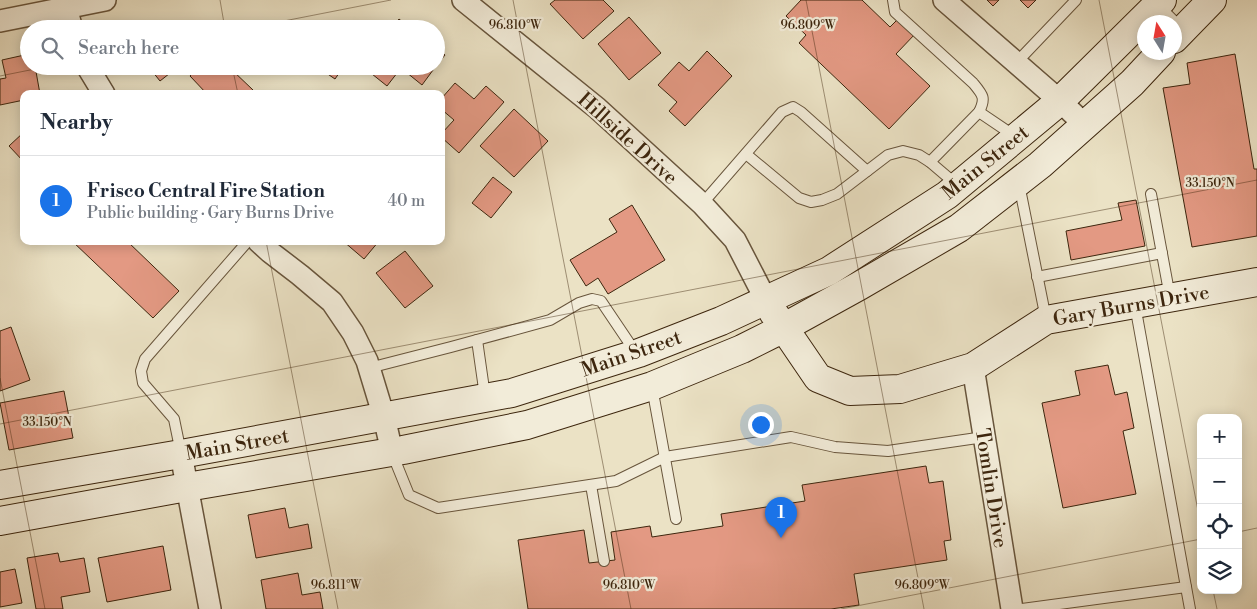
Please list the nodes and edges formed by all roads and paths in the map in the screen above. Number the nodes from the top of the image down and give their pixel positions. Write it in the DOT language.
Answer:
graph roads {
  1 [pos="105,0"];
  2 [pos="463,0"];
  3 [pos="893,0"];
  4 [pos="944,0"];
  5 [pos="1076,0"];
  6 [pos="1212,0"];
  7 [pos="1158,2"];
  8 [pos="66,8"];
  9 [pos="1167,15"];
  10 [pos="0,20"];
  11 [pos="69,20"];
  12 [pos="1182,31"];
  13 [pos="1154,60"];
  14 [pos="1016,63"];
  15 [pos="93,75"];
  16 [pos="102,90"];
  17 [pos="1060,101"];
  18 [pos="979,112"];
  19 [pos="1085,125"];
  20 [pos="1016,137"];
  21 [pos="746,154"];
  22 [pos="930,162"];
  23 [pos="867,171"];
  24 [pos="1018,182"];
  25 [pos="958,186"];
  26 [pos="1151,194"];
  27 [pos="702,204"];
  28 [pos="245,245"];
  29 [pos="262,245"];
  30 [pos="1162,253"];
  31 [pos="1037,276"];
  32 [pos="1257,282"];
  33 [pos="1170,298"];
  34 [pos="766,300"];
  35 [pos="1134,304"];
  36 [pos="1046,320"];
  37 [pos="783,328"];
  38 [pos="477,340"];
  39 [pos="636,354"];
  40 [pos="973,367"];
  41 [pos="369,368"];
  42 [pos="652,386"];
  43 [pos="485,398"];
  44 [pos="384,417"];
  45 [pos="984,437"];
  46 [pos="392,452"];
  47 [pos="181,454"];
  48 [pos="665,457"];
  49 [pos="0,485"];
  50 [pos="591,485"];
  51 [pos="187,487"];
  52 [pos="676,519"];
  53 [pos="0,521"];
  54 [pos="604,561"];
  55 [pos="1186,587"];
  56 [pos="210,609"];
  57 [pos="1012,609"];
  58 [pos="1022,609"];
  59 [pos="1190,609"];
  1 -- 8 [label="street"];
  2 -- 27 [label="street, Hillside Drive"];
  3 -- 18 [label="lane"];
  4 -- 14 [label="street"];
  5 -- 14 [label="lane"];
  6 -- 12 [label="main road"];
  7 -- 9 [label="lane"];
  7 -- 17 [label="main road, Main Street"];
  8 -- 10 [label="street"];
  8 -- 11 [label="street"];
  13 -- 19 [label="main road, Main Street"];
  14 -- 17 [label="street"];
  15 -- 16 [label="street"];
  17 -- 19 [label="street"];
  17 -- 20 [label="main road, Main Street"];
  18 -- 20 [label="lane"];
  18 -- 22 [label="lane"];
  19 -- 24 [label="main road, Main Street"];
  20 -- 25 [label="main road, Main Street"];
  21 -- 23 [label="lane"];
  21 -- 23 [label="lane"];
  21 -- 27 [label="lane"];
  22 -- 23 [label="lane"];
  22 -- 25 [label="lane"];
  24 -- 31 [label="lane"];
  24 -- 37 [label="main road, Main Street"];
  25 -- 34 [label="main road, Main Street"];
  26 -- 30 [label="lane"];
  27 -- 34 [label="street, Hillside Drive"];
  28 -- 47 [label="lane"];
  29 -- 41 [label="street"];
  30 -- 31 [label="lane"];
  30 -- 33 [label="lane"];
  31 -- 36 [label="lane"];
  32 -- 33 [label="main road, Gary Burns Drive"];
  33 -- 35 [label="main road, Gary Burns Drive"];
  34 -- 37 [label="main road, Gary Burns Drive"];
  34 -- 39 [label="main road, Main Street"];
  35 -- 36 [label="main road, Gary Burns Drive"];
  35 -- 55 [label="lane"];
  36 -- 40 [label="main road, Gary Burns Drive"];
  37 -- 40 [label="main road, Gary Burns Drive"];
  37 -- 42 [label="main road, Main Street"];
  38 -- 39 [label="lane"];
  38 -- 41 [label="lane"];
  38 -- 43 [label="lane"];
  39 -- 43 [label="main road, Main Street"];
  40 -- 45 [label="street, Tomlin Drive"];
  41 -- 44 [label="street"];
  42 -- 46 [label="main road, Main Street"];
  42 -- 48 [label="lane"];
  43 -- 44 [label="main road, Main Street"];
  44 -- 46 [label="street"];
  44 -- 47 [label="main road, Main Street"];
  45 -- 48 [label="lane"];
  45 -- 57 [label="street, Tomlin Drive"];
  46 -- 50 [label="lane"];
  46 -- 51 [label="main road, Main Street"];
  47 -- 49 [label="main road, Main Street"];
  47 -- 51 [label="street"];
  48 -- 50 [label="lane"];
  48 -- 52 [label="lane"];
  50 -- 54 [label="lane"];
  51 -- 53 [label="main road, Main Street"];
  51 -- 56 [label="street"];
  55 -- 58 [label="lane"];
  55 -- 59 [label="lane"];
}
